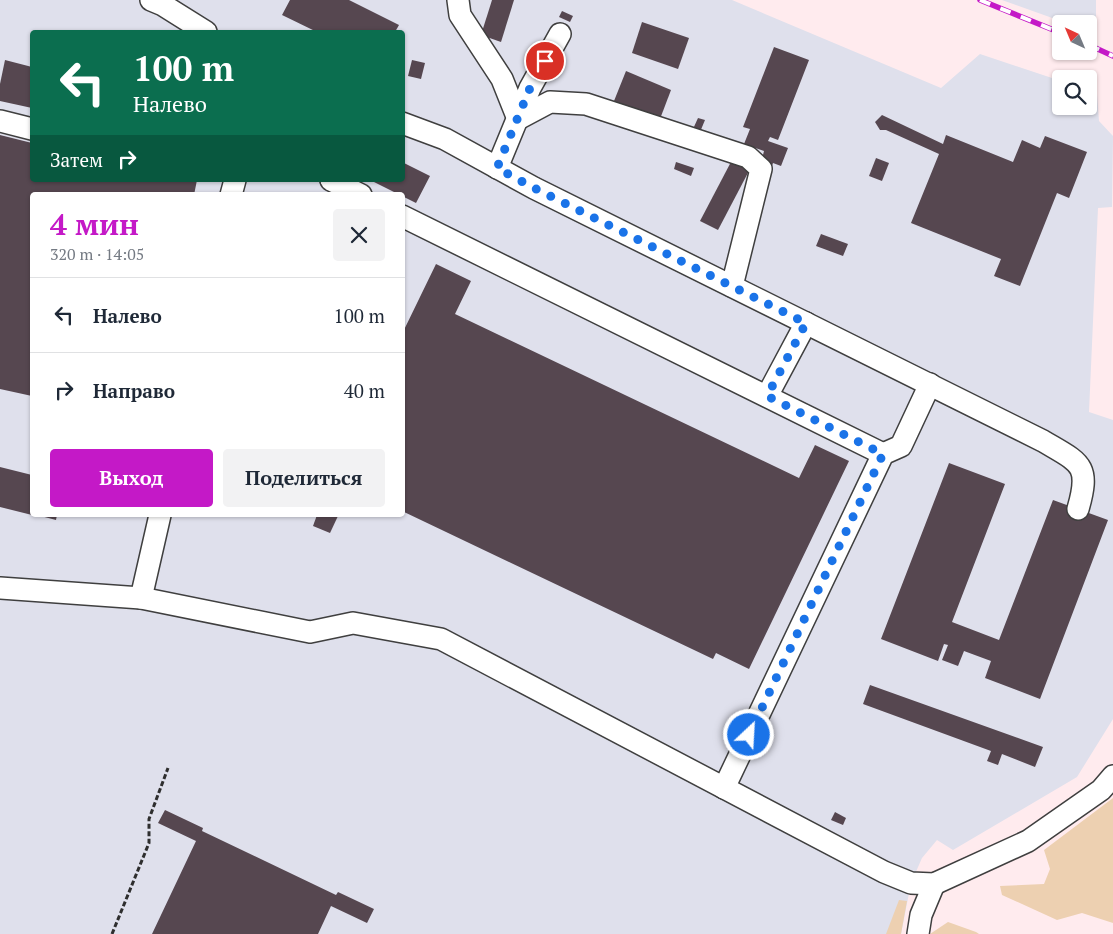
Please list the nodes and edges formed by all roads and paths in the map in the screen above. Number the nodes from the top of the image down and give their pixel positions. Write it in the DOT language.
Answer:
graph roads {
  1 [pos="458,0"];
  2 [pos="159,2"];
  3 [pos="203,30"];
  4 [pos="560,34"];
  5 [pos="518,119"];
  6 [pos="0,121"];
  7 [pos="405,124"];
  8 [pos="30,128"];
  9 [pos="497,168"];
  10 [pos="335,182"];
  11 [pos="355,192"];
  12 [pos="405,217"];
  13 [pos="732,286"];
  14 [pos="806,323"];
  15 [pos="930,384"];
  16 [pos="767,396"];
  17 [pos="883,454"];
  18 [pos="1078,509"];
  19 [pos="160,517"];
  20 [pos="0,588"];
  21 [pos="141,598"];
  22 [pos="168,768"];
  23 [pos="1113,776"];
  24 [pos="724,788"];
  25 [pos="934,884"];
  26 [pos="112,934"];
  27 [pos="918,934"];
  1 -- 5 [label="street"];
  2 -- 3 [label="street"];
  4 -- 5 [label="street"];
  5 -- 9 [label="street"];
  5 -- 13 [label="street"];
  6 -- 8 [label="street"];
  7 -- 9 [label="street"];
  9 -- 13 [label="street"];
  10 -- 11 [label="street"];
  12 -- 16 [label="street"];
  13 -- 14 [label="street"];
  14 -- 15 [label="street"];
  14 -- 16 [label="street"];
  15 -- 17 [label="street"];
  15 -- 18 [label="street"];
  16 -- 17 [label="street"];
  17 -- 24 [label="street"];
  19 -- 21 [label="street"];
  20 -- 21 [label="street"];
  21 -- 24 [label="street"];
  22 -- 26 [label="path"];
  23 -- 25 [label="street"];
  24 -- 25 [label="street"];
  25 -- 27 [label="street"];
}
